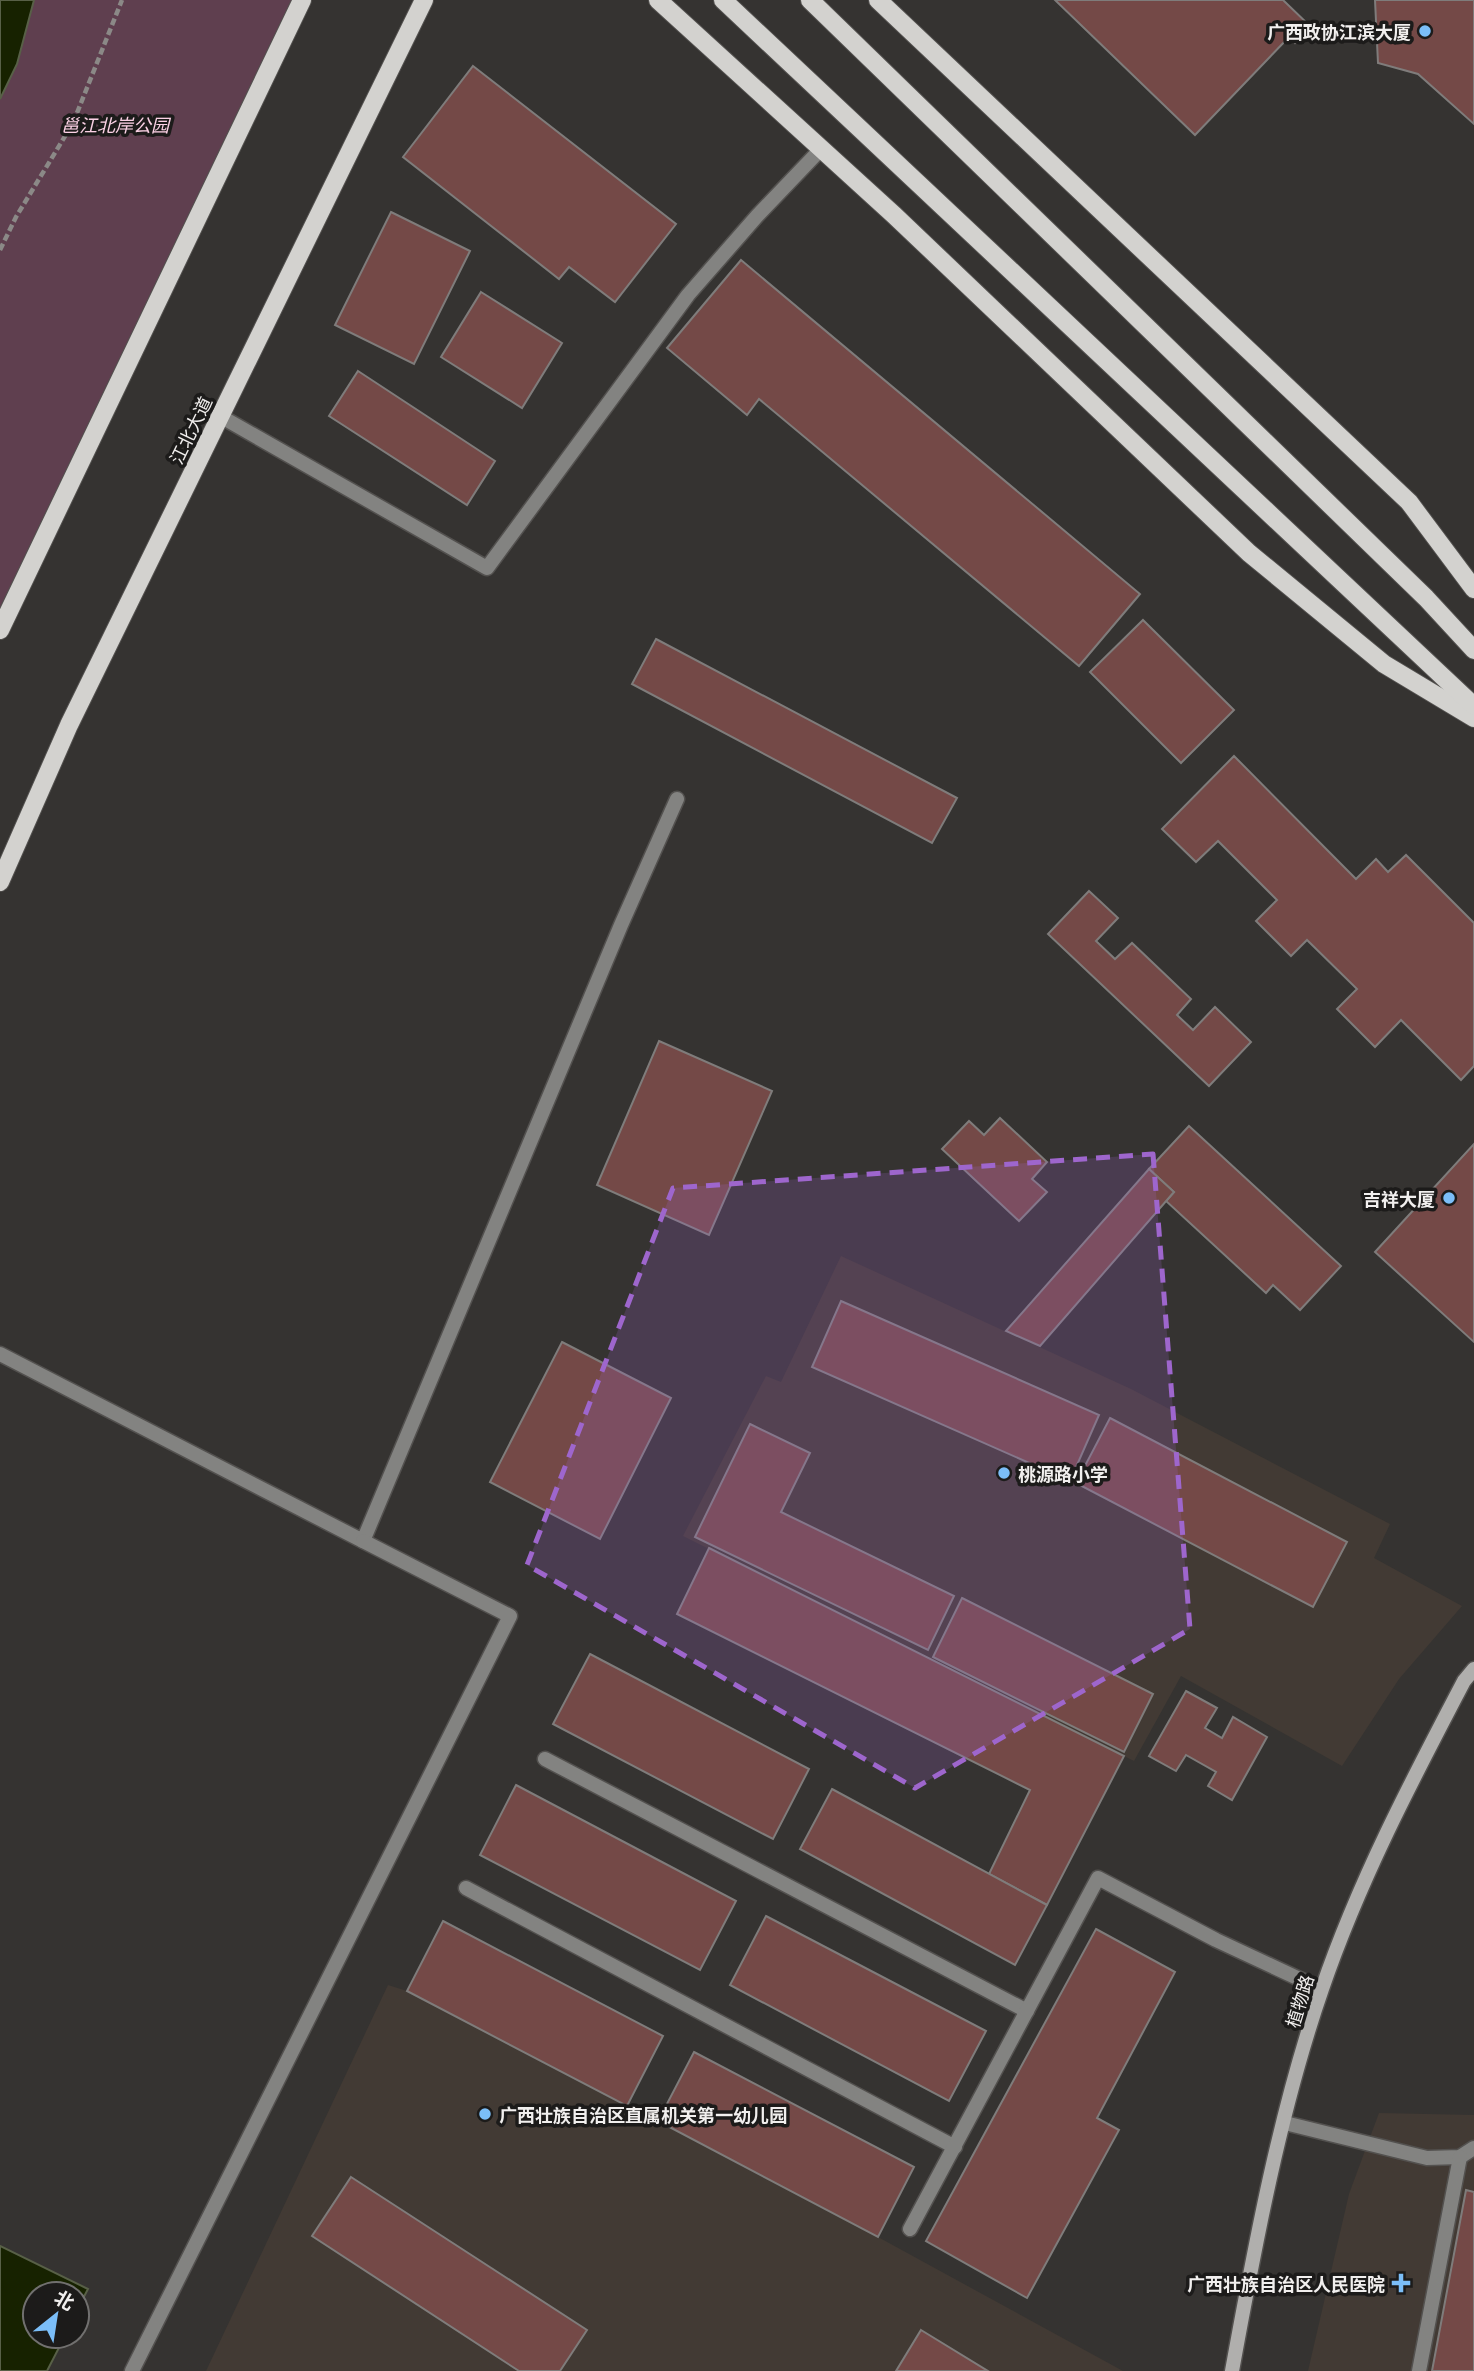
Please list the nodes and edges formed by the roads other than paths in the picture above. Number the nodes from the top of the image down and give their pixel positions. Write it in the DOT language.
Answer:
graph roads {
  1 [pos="302,0"];
  2 [pos="424,0"];
  3 [pos="658,0"];
  4 [pos="723,0"];
  5 [pos="810,0"];
  6 [pos="878,0"];
  7 [pos="822,148"];
  8 [pos="220,416"];
  9 [pos="1474,589"];
  10 [pos="0,630"];
  11 [pos="1474,650"];
  12 [pos="1474,706"];
  13 [pos="1474,718"];
  14 [pos="677,799"];
  15 [pos="0,882"];
  16 [pos="0,1354"];
  17 [pos="363,1541"];
  18 [pos="1474,1669"];
  19 [pos="545,1759"];
  20 [pos="466,1888"];
  21 [pos="1321,1989"];
  22 [pos="1027,2011"];
  23 [pos="1284,2123"];
  24 [pos="955,2147"];
  25 [pos="1474,2148"];
  26 [pos="1460,2157"];
  27 [pos="910,2229"];
  28 [pos="132,2371"];
  29 [pos="1232,2371"];
  30 [pos="1419,2371"];
  1 -- 10 [label="main road"];
  2 -- 8 [label="main road, 江北大道"];
  3 -- 7 [label="main road"];
  4 -- 12 [label="main road"];
  5 -- 11 [label="main road"];
  6 -- 9 [label="main road"];
  7 -- 8 [label="lane"];
  7 -- 13 [label="main road"];
  8 -- 15 [label="main road, 江北大道"];
  14 -- 17 [label="lane"];
  16 -- 17 [label="lane"];
  17 -- 28 [label="lane"];
  18 -- 21 [label="main road, 植物路"];
  19 -- 22 [label="lane"];
  20 -- 24 [label="lane"];
  21 -- 22 [label="lane"];
  21 -- 23 [label="main road, 植物路"];
  22 -- 24 [label="lane"];
  23 -- 26 [label="lane"];
  23 -- 29 [label="main road, 植物路"];
  24 -- 27 [label="lane"];
  25 -- 26 [label="lane"];
  26 -- 30 [label="lane"];
}
